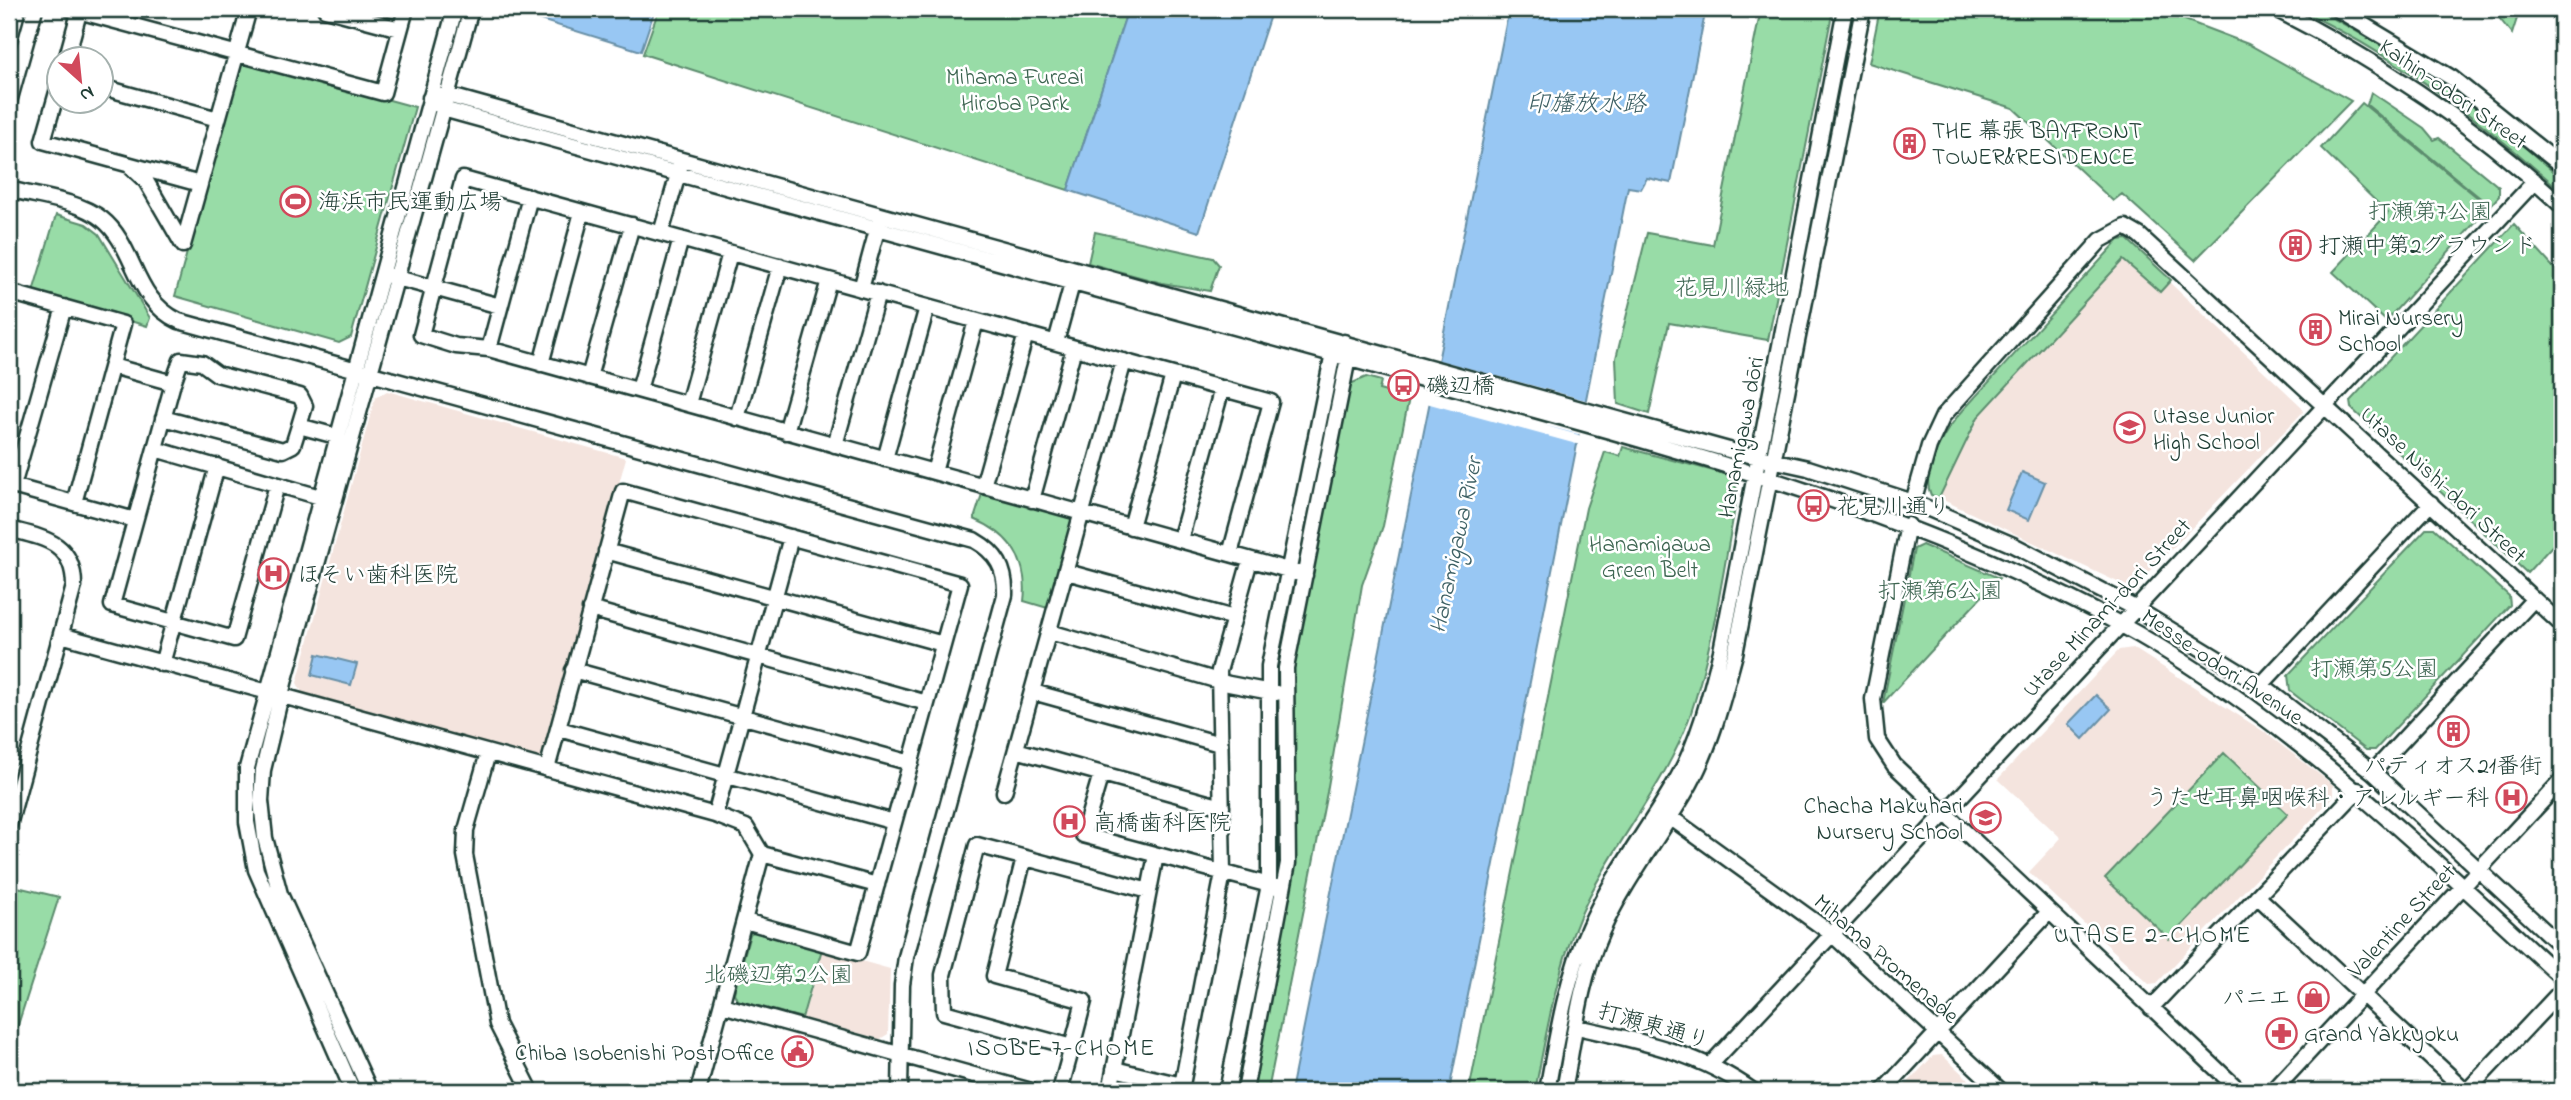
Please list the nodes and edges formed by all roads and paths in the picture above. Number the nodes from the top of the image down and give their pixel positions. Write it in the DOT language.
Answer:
graph roads {
  1 [pos="35,9"];
  2 [pos="248,9"];
  3 [pos="326,9"];
  4 [pos="406,9"];
  5 [pos="455,9"];
  6 [pos="471,9"];
  7 [pos="1845,9"];
  8 [pos="1863,9"];
  9 [pos="2274,9"];
  10 [pos="2337,9"];
  11 [pos="77,10"];
  12 [pos="400,29"];
  13 [pos="69,46"];
  14 [pos="236,53"];
  15 [pos="116,91"];
  16 [pos="430,98"];
  17 [pos="9,102"];
  18 [pos="445,102"];
  19 [pos="50,116"];
  20 [pos="218,119"];
  21 [pos="2562,166"];
  22 [pos="131,167"];
  23 [pos="680,167"];
  24 [pos="2535,181"];
  25 [pos="200,184"];
  26 [pos="9,189"];
  27 [pos="530,197"];
  28 [pos="2562,206"];
  29 [pos="582,212"];
  30 [pos="880,221"];
  31 [pos="632,225"];
  32 [pos="662,233"];
  33 [pos="681,239"];
  34 [pos="730,253"];
  35 [pos="780,266"];
  36 [pos="382,273"];
  37 [pos="1074,276"];
  38 [pos="397,278"];
  39 [pos="829,280"];
  40 [pos="434,288"];
  41 [pos="861,289"];
  42 [pos="9,292"];
  43 [pos="878,293"];
  44 [pos="500,306"];
  45 [pos="64,307"];
  46 [pos="927,307"];
  47 [pos="976,321"];
  48 [pos="1026,334"];
  49 [pos="1056,342"];
  50 [pos="1344,342"];
  51 [pos="1074,348"];
  52 [pos="489,349"];
  53 [pos="1333,353"];
  54 [pos="1348,358"];
  55 [pos="1124,361"];
  56 [pos="541,364"];
  57 [pos="112,366"];
  58 [pos="354,368"];
  59 [pos="1408,368"];
  60 [pos="370,372"];
  61 [pos="1173,375"];
  62 [pos="589,377"];
  63 [pos="173,383"];
  64 [pos="1222,388"];
  65 [pos="639,390"];
  66 [pos="688,404"];
  67 [pos="2325,405"];
  68 [pos="163,418"];
  69 [pos="737,418"];
  70 [pos="1603,421"];
  71 [pos="299,426"];
  72 [pos="786,432"];
  73 [pos="336,436"];
  74 [pos="835,445"];
  75 [pos="155,449"];
  76 [pos="885,459"];
  77 [pos="1766,459"];
  78 [pos="216,466"];
  79 [pos="934,472"];
  80 [pos="1763,476"];
  81 [pos="276,485"];
  82 [pos="11,486"];
  83 [pos="983,486"];
  84 [pos="320,497"];
  85 [pos="1032,500"];
  86 [pos="335,501"];
  87 [pos="1913,502"];
  88 [pos="74,503"];
  89 [pos="2431,503"];
  90 [pos="1082,513"];
  91 [pos="135,520"];
  92 [pos="1908,525"];
  93 [pos="1131,527"];
  94 [pos="9,529"];
  95 [pos="791,537"];
  96 [pos="1180,540"];
  97 [pos="606,551"];
  98 [pos="1230,554"];
  99 [pos="1250,560"];
  100 [pos="1288,570"];
  101 [pos="1067,572"];
  102 [pos="1305,575"];
  103 [pos="774,597"];
  104 [pos="2534,599"];
  105 [pos="2136,608"];
  106 [pos="590,609"];
  107 [pos="1234,618"];
  108 [pos="174,622"];
  109 [pos="2121,624"];
  110 [pos="2562,625"];
  111 [pos="1050,632"];
  112 [pos="61,635"];
  113 [pos="943,644"];
  114 [pos="758,656"];
  115 [pos="162,663"];
  116 [pos="573,670"];
  117 [pos="1219,680"];
  118 [pos="2261,685"];
  119 [pos="1033,692"];
  120 [pos="1268,692"];
  121 [pos="274,694"];
  122 [pos="1284,694"];
  123 [pos="927,703"];
  124 [pos="742,716"];
  125 [pos="559,729"];
  126 [pos="1220,744"];
  127 [pos="1016,750"];
  128 [pos="488,753"];
  129 [pos="911,763"];
  130 [pos="547,769"];
  131 [pos="2373,772"];
  132 [pos="1101,774"];
  133 [pos="726,775"];
  134 [pos="2562,780"];
  135 [pos="2358,790"];
  136 [pos="1004,792"];
  137 [pos="1222,807"];
  138 [pos="1945,814"];
  139 [pos="715,815"];
  140 [pos="1670,817"];
  141 [pos="894,822"];
  142 [pos="9,825"];
  143 [pos="762,854"];
  144 [pos="1156,855"];
  145 [pos="1024,858"];
  146 [pos="2479,870"];
  147 [pos="1223,873"];
  148 [pos="877,885"];
  149 [pos="1269,885"];
  150 [pos="2464,886"];
  151 [pos="1285,889"];
  152 [pos="1149,891"];
  153 [pos="2257,896"];
  154 [pos="2048,913"];
  155 [pos="745,921"];
  156 [pos="1832,934"];
  157 [pos="2562,947"];
  158 [pos="2562,978"];
  159 [pos="2562,990"];
  160 [pos="2362,996"];
  161 [pos="722,1005"];
  162 [pos="2151,1008"];
  163 [pos="1577,1027"];
  164 [pos="1938,1033"];
  165 [pos="1072,1047"];
  166 [pos="901,1055"];
  167 [pos="1711,1064"];
  168 [pos="1114,1069"];
  169 [pos="352,1091"];
  170 [pos="370,1091"];
  171 [pos="531,1091"];
  172 [pos="698,1091"];
  173 [pos="900,1091"];
  174 [pos="1031,1091"];
  175 [pos="1060,1091"];
  176 [pos="1110,1091"];
  177 [pos="1227,1091"];
  178 [pos="1245,1091"];
  179 [pos="1546,1091"];
  180 [pos="1564,1091"];
  181 [pos="1753,1091"];
  182 [pos="1883,1091"];
  183 [pos="2000,1091"];
  184 [pos="2240,1091"];
  185 [pos="2273,1091"];
  186 [pos="2466,1091"];
  1 -- 17 [label="street"];
  2 -- 14 [label="street"];
  3 -- 12 [label="street"];
  4 -- 12 [label="street"];
  5 -- 16 [label="street"];
  6 -- 18 [label="street"];
  7 -- 77 [label="street, Hanamigawa dōri"];
  8 -- 77 [label="street, Hanamigawa dōri"];
  9 -- 24 [label="street, Kaihin-odori Street"];
  10 -- 21 [label="street, Kaihin-odori Street"];
  11 -- 13 [label="street"];
  11 -- 14 [label="street"];
  12 -- 14 [label="street"];
  14 -- 20 [label="street"];
  15 -- 20 [label="street"];
  16 -- 18 [label="street"];
  16 -- 36 [label="street"];
  18 -- 23 [label="street"];
  18 -- 38 [label="street"];
  19 -- 22 [label="street"];
  20 -- 25 [label="street"];
  22 -- 25 [label="street"];
  22 -- 25 [label="street"];
  23 -- 30 [label="street"];
  23 -- 32 [label="street"];
  24 -- 28 [label="street, Kaihin-odori Street"];
  24 -- 67 [label="street, Utase Minami-dori Street"];
  26 -- 58 [label="street"];
  27 -- 29 [label="street"];
  27 -- 40 [label="street"];
  27 -- 44 [label="street"];
  29 -- 31 [label="street"];
  29 -- 56 [label="street"];
  30 -- 37 [label="street"];
  30 -- 41 [label="street"];
  31 -- 32 [label="street"];
  31 -- 62 [label="street"];
  32 -- 33 [label="street"];
  33 -- 34 [label="street"];
  33 -- 65 [label="street"];
  34 -- 35 [label="street"];
  34 -- 66 [label="street"];
  35 -- 39 [label="street"];
  35 -- 69 [label="street"];
  36 -- 38 [label="street"];
  36 -- 58 [label="street"];
  37 -- 49 [label="street"];
  37 -- 50 [label="street"];
  37 -- 53 [label="street"];
  38 -- 40 [label="street"];
  38 -- 60 [label="street"];
  39 -- 41 [label="street"];
  39 -- 72 [label="street"];
  40 -- 44 [label="street"];
  40 -- 52 [label="street"];
  41 -- 43 [label="street"];
  42 -- 45 [label="street"];
  43 -- 46 [label="street"];
  43 -- 74 [label="street"];
  44 -- 52 [label="street"];
  45 -- 57 [label="street"];
  45 -- 82 [label="street"];
  46 -- 47 [label="street"];
  46 -- 76 [label="street"];
  47 -- 48 [label="street"];
  47 -- 79 [label="street"];
  48 -- 49 [label="street"];
  48 -- 83 [label="street"];
  49 -- 51 [label="street"];
  50 -- 53 [label="street"];
  50 -- 54 [label="street"];
  50 -- 59 [label="street"];
  51 -- 55 [label="street"];
  51 -- 85 [label="street"];
  52 -- 56 [label="street"];
  53 -- 54 [label="street"];
  53 -- 100 [label="street"];
  54 -- 59 [label="street"];
  54 -- 102 [label="street"];
  55 -- 61 [label="street"];
  55 -- 90 [label="street"];
  56 -- 62 [label="street"];
  57 -- 63 [label="street"];
  57 -- 88 [label="street"];
  58 -- 60 [label="street"];
  58 -- 73 [label="street"];
  59 -- 70 [label="street"];
  60 -- 86 [label="street"];
  60 -- 166 [label="street"];
  61 -- 64 [label="street"];
  61 -- 93 [label="street"];
  62 -- 65 [label="street"];
  63 -- 68 [label="street"];
  63 -- 71 [label="street"];
  64 -- 96 [label="street"];
  64 -- 98 [label="street"];
  65 -- 66 [label="street"];
  66 -- 69 [label="street"];
  67 -- 87 [label="street, Utase Nishi-dori Street"];
  67 -- 89 [label="street, Utase Nishi-dori Street"];
  67 -- 105 [label="street, Utase Minami-dori Street"];
  68 -- 71 [label="street"];
  68 -- 75 [label="street"];
  69 -- 72 [label="street"];
  70 -- 77 [label="street, Messe-odori Avenue"];
  70 -- 80 [label="street, Messe-odori Avenue"];
  71 -- 73 [label="street"];
  72 -- 74 [label="street"];
  73 -- 84 [label="street"];
  74 -- 76 [label="street"];
  75 -- 78 [label="street"];
  75 -- 91 [label="street"];
  76 -- 79 [label="street"];
  77 -- 80 [label="street, Hanamigawa dōri"];
  77 -- 87 [label="street, Messe-odori Avenue"];
  78 -- 81 [label="street"];
  78 -- 108 [label="street"];
  79 -- 83 [label="street"];
  80 -- 92 [label="street, Messe-odori Avenue"];
  80 -- 140 [label="street, Hanamigawa dōri"];
  80 -- 179 [label="street, Hanamigawa dōri"];
  81 -- 84 [label="street"];
  81 -- 108 [label="street"];
  82 -- 88 [label="street"];
  83 -- 85 [label="street"];
  84 -- 86 [label="street"];
  84 -- 121 [label="street"];
  85 -- 90 [label="street"];
  86 -- 121 [label="street"];
  87 -- 105 [label="street, Messe-odori Avenue"];
  88 -- 91 [label="street"];
  89 -- 104 [label="street, Utase Nishi-dori Street"];
  89 -- 118 [label="street"];
  90 -- 93 [label="street"];
  90 -- 101 [label="street"];
  91 -- 108 [label="street"];
  92 -- 109 [label="street, Messe-odori Avenue"];
  92 -- 138 [label="street"];
  93 -- 96 [label="street"];
  94 -- 112 [label="street"];
  95 -- 97 [label="street"];
  95 -- 103 [label="street"];
  95 -- 113 [label="street"];
  96 -- 98 [label="street"];
  97 -- 103 [label="street"];
  97 -- 106 [label="street"];
  98 -- 99 [label="street"];
  99 -- 100 [label="street"];
  99 -- 107 [label="street"];
  100 -- 102 [label="street"];
  100 -- 120 [label="street"];
  101 -- 107 [label="street"];
  101 -- 111 [label="street"];
  102 -- 122 [label="street"];
  103 -- 113 [label="street"];
  103 -- 114 [label="street"];
  104 -- 110 [label="street, Utase Nishi-dori Street"];
  104 -- 131 [label="street"];
  105 -- 109 [label="street, Utase Minami-dori Street"];
  105 -- 118 [label="street, Messe-odori Avenue"];
  106 -- 114 [label="street"];
  106 -- 116 [label="street"];
  107 -- 117 [label="street"];
  108 -- 115 [label="street"];
  109 -- 135 [label="street, Messe-odori Avenue"];
  109 -- 138 [label="street, Utase Minami-dori Street"];
  111 -- 117 [label="street"];
  111 -- 119 [label="street"];
  112 -- 115 [label="street"];
  112 -- 142 [label="street"];
  113 -- 123 [label="street"];
  114 -- 123 [label="street"];
  114 -- 124 [label="street"];
  115 -- 121 [label="street"];
  116 -- 124 [label="street"];
  116 -- 125 [label="street"];
  117 -- 120 [label="street"];
  117 -- 126 [label="street"];
  118 -- 131 [label="street, Messe-odori Avenue"];
  119 -- 126 [label="street"];
  119 -- 127 [label="street"];
  120 -- 122 [label="street"];
  120 -- 149 [label="street"];
  121 -- 128 [label="street"];
  121 -- 169 [label="street"];
  121 -- 170 [label="street"];
  122 -- 151 [label="street"];
  123 -- 129 [label="street"];
  124 -- 129 [label="street"];
  124 -- 133 [label="street"];
  125 -- 130 [label="street"];
  125 -- 133 [label="street"];
  126 -- 137 [label="street"];
  127 -- 132 [label="street"];
  127 -- 136 [label="street"];
  128 -- 130 [label="street"];
  128 -- 171 [label="street"];
  129 -- 141 [label="street"];
  130 -- 139 [label="street"];
  131 -- 146 [label="street, Messe-odori Avenue"];
  132 -- 137 [label="street"];
  132 -- 144 [label="street"];
  133 -- 139 [label="street"];
  133 -- 141 [label="street"];
  134 -- 146 [label="street, Valentine Street"];
  135 -- 150 [label="street, Messe-odori Avenue"];
  135 -- 153 [label="street"];
  137 -- 147 [label="street"];
  138 -- 154 [label="street"];
  138 -- 156 [label="street, Utase Minami-dori Street"];
  139 -- 143 [label="street"];
  140 -- 156 [label="street, Mihama Promenade"];
  140 -- 163 [label="street, Hanamigawa dōri"];
  141 -- 148 [label="street"];
  143 -- 148 [label="street"];
  143 -- 155 [label="street"];
  144 -- 147 [label="street"];
  144 -- 152 [label="street"];
  145 -- 152 [label="street"];
  145 -- 165 [label="street"];
  145 -- 165 [label="street"];
  146 -- 150 [label="street, Valentine Street"];
  146 -- 157 [label="street, Messe-odori Avenue"];
  147 -- 149 [label="street"];
  147 -- 168 [label="street"];
  148 -- 155 [label="street"];
  149 -- 151 [label="street"];
  149 -- 177 [label="street"];
  150 -- 158 [label="street, Messe-odori Avenue"];
  150 -- 160 [label="street, Valentine Street"];
  151 -- 178 [label="street"];
  152 -- 168 [label="street"];
  153 -- 160 [label="street"];
  153 -- 162 [label="street"];
  154 -- 162 [label="street"];
  154 -- 164 [label="street"];
  155 -- 161 [label="street"];
  156 -- 164 [label="street, Mihama Promenade"];
  156 -- 167 [label="street, Utase Minami-dori Street"];
  159 -- 186 [label="street"];
  160 -- 185 [label="street, Valentine Street"];
  160 -- 186 [label="street"];
  161 -- 166 [label="street"];
  161 -- 172 [label="street"];
  162 -- 184 [label="street"];
  163 -- 167 [label="street, 打瀬東通り"];
  163 -- 180 [label="street, Hanamigawa dōri"];
  164 -- 182 [label="street"];
  164 -- 183 [label="street, Mihama Promenade"];
  165 -- 175 [label="street"];
  166 -- 173 [label="street"];
  166 -- 174 [label="street"];
  167 -- 181 [label="street, 打瀬東通り"];
  168 -- 176 [label="street"];
}
